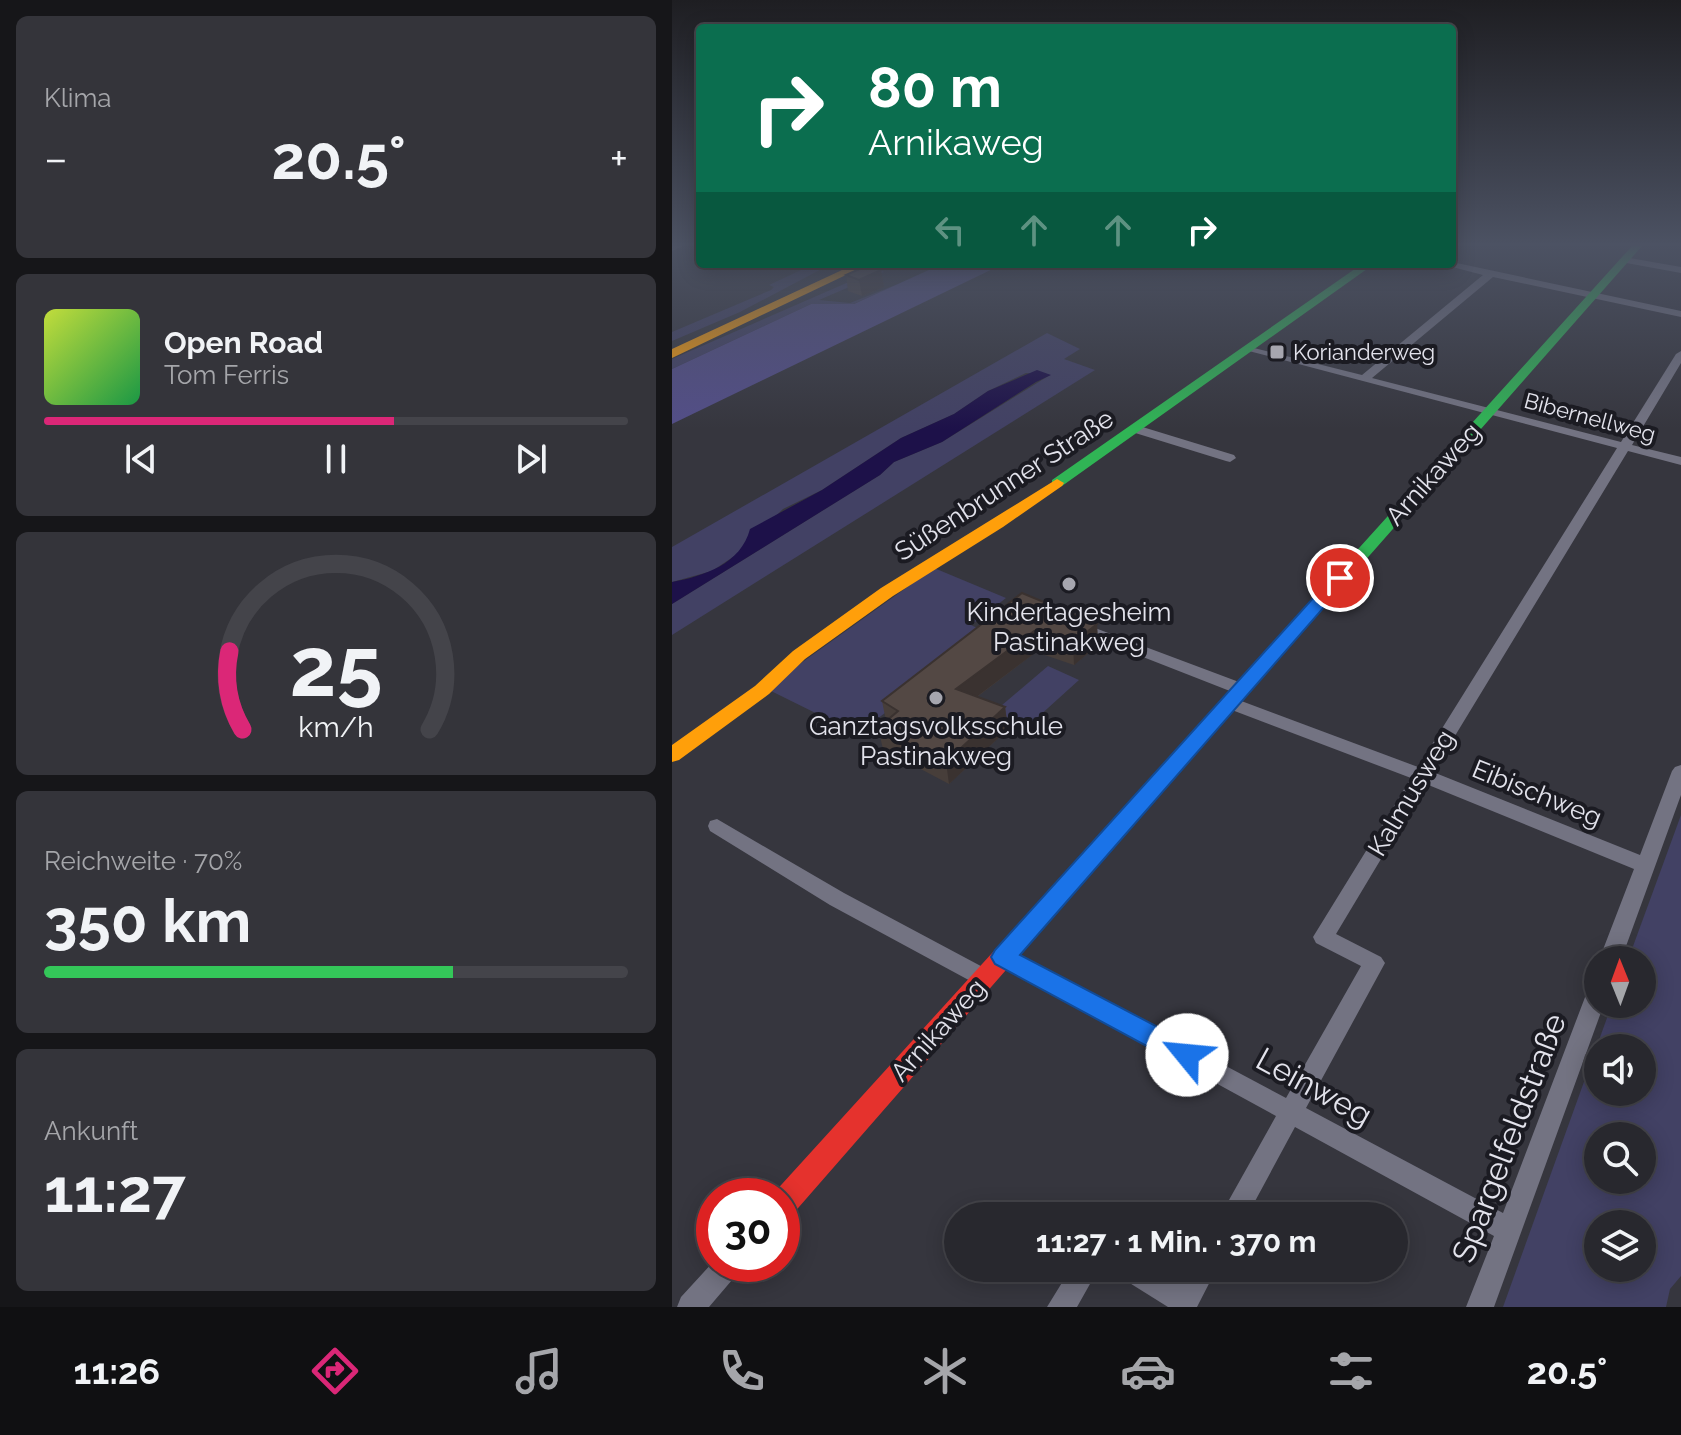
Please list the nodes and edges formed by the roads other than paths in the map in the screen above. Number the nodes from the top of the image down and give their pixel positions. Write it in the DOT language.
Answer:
graph roads {
  1 [pos="760,307"];
  2 [pos="775,307"];
  3 [pos="782,307"];
  4 [pos="1310,307"];
  5 [pos="1450,307"];
  6 [pos="1581,307"];
  7 [pos="1646,307"];
  8 [pos="1681,314"];
  9 [pos="754,317"];
  10 [pos="672,347"];
  11 [pos="1250,350"];
  12 [pos="672,354"];
  13 [pos="1681,354"];
  14 [pos="1366,377"];
  15 [pos="1489,411"];
  16 [pos="1136,429"];
  17 [pos="1625,447"];
  18 [pos="1230,458"];
  19 [pos="1681,461"];
  20 [pos="1066,622"];
  21 [pos="1236,696"];
  22 [pos="672,755"];
  23 [pos="1681,771"];
  24 [pos="1422,775"];
  25 [pos="717,826"];
  26 [pos="1644,865"];
  27 [pos="1615,946"];
  28 [pos="1003,957"];
  29 [pos="984,978"];
  30 [pos="1588,1018"];
  31 [pos="1292,1110"];
  32 [pos="800,1185"];
  33 [pos="1241,1202"];
  34 [pos="1509,1230"];
  35 [pos="713,1282"];
  36 [pos="1077,1282"];
  37 [pos="1152,1282"];
  38 [pos="1196,1282"];
  39 [pos="691,1307"];
  40 [pos="1061,1307"];
  41 [pos="1480,1307"];
  1 -- 10 [label="main road"];
  2 -- 9 [label="main road"];
  3 -- 9 [label="main road"];
  4 -- 11 [label="main road, Süßenbrunner Straße"];
  5 -- 14 [label="street"];
  6 -- 15 [label="main road, Arnikaweg"];
  7 -- 8 [label="street"];
  9 -- 12 [label="main road"];
  11 -- 14 [label="street"];
  11 -- 16 [label="main road, Süßenbrunner Straße"];
  13 -- 17 [label="street, Kalmusweg"];
  14 -- 15 [label="street"];
  15 -- 17 [label="street, Bibernellweg"];
  15 -- 21 [label="main road, Arnikaweg"];
  16 -- 18 [label="street"];
  16 -- 22 [label="main road, Süßenbrunner Straße"];
  17 -- 19 [label="street, Bibernellweg"];
  17 -- 24 [label="street, Kalmusweg"];
  20 -- 21 [label="street, Eibischweg"];
  21 -- 24 [label="street, Eibischweg"];
  21 -- 28 [label="main road, Arnikaweg"];
  23 -- 26 [label="street"];
  24 -- 26 [label="street, Eibischweg"];
  24 -- 31 [label="street, Kalmusweg"];
  25 -- 29 [label="street"];
  26 -- 27 [label="street"];
  28 -- 29 [label="main road, Arnikaweg"];
  28 -- 31 [label="street, Leinweg"];
  29 -- 32 [label="main road, Arnikaweg"];
  30 -- 34 [label="street, Spargelfeldstraße"];
  31 -- 33 [label="street, Kalmusweg"];
  31 -- 34 [label="street, Leinweg"];
  34 -- 41 [label="street, Spargelfeldstraße"];
  35 -- 39 [label="street"];
  36 -- 40 [label="street"];
  37 -- 38 [label="street"];
}
